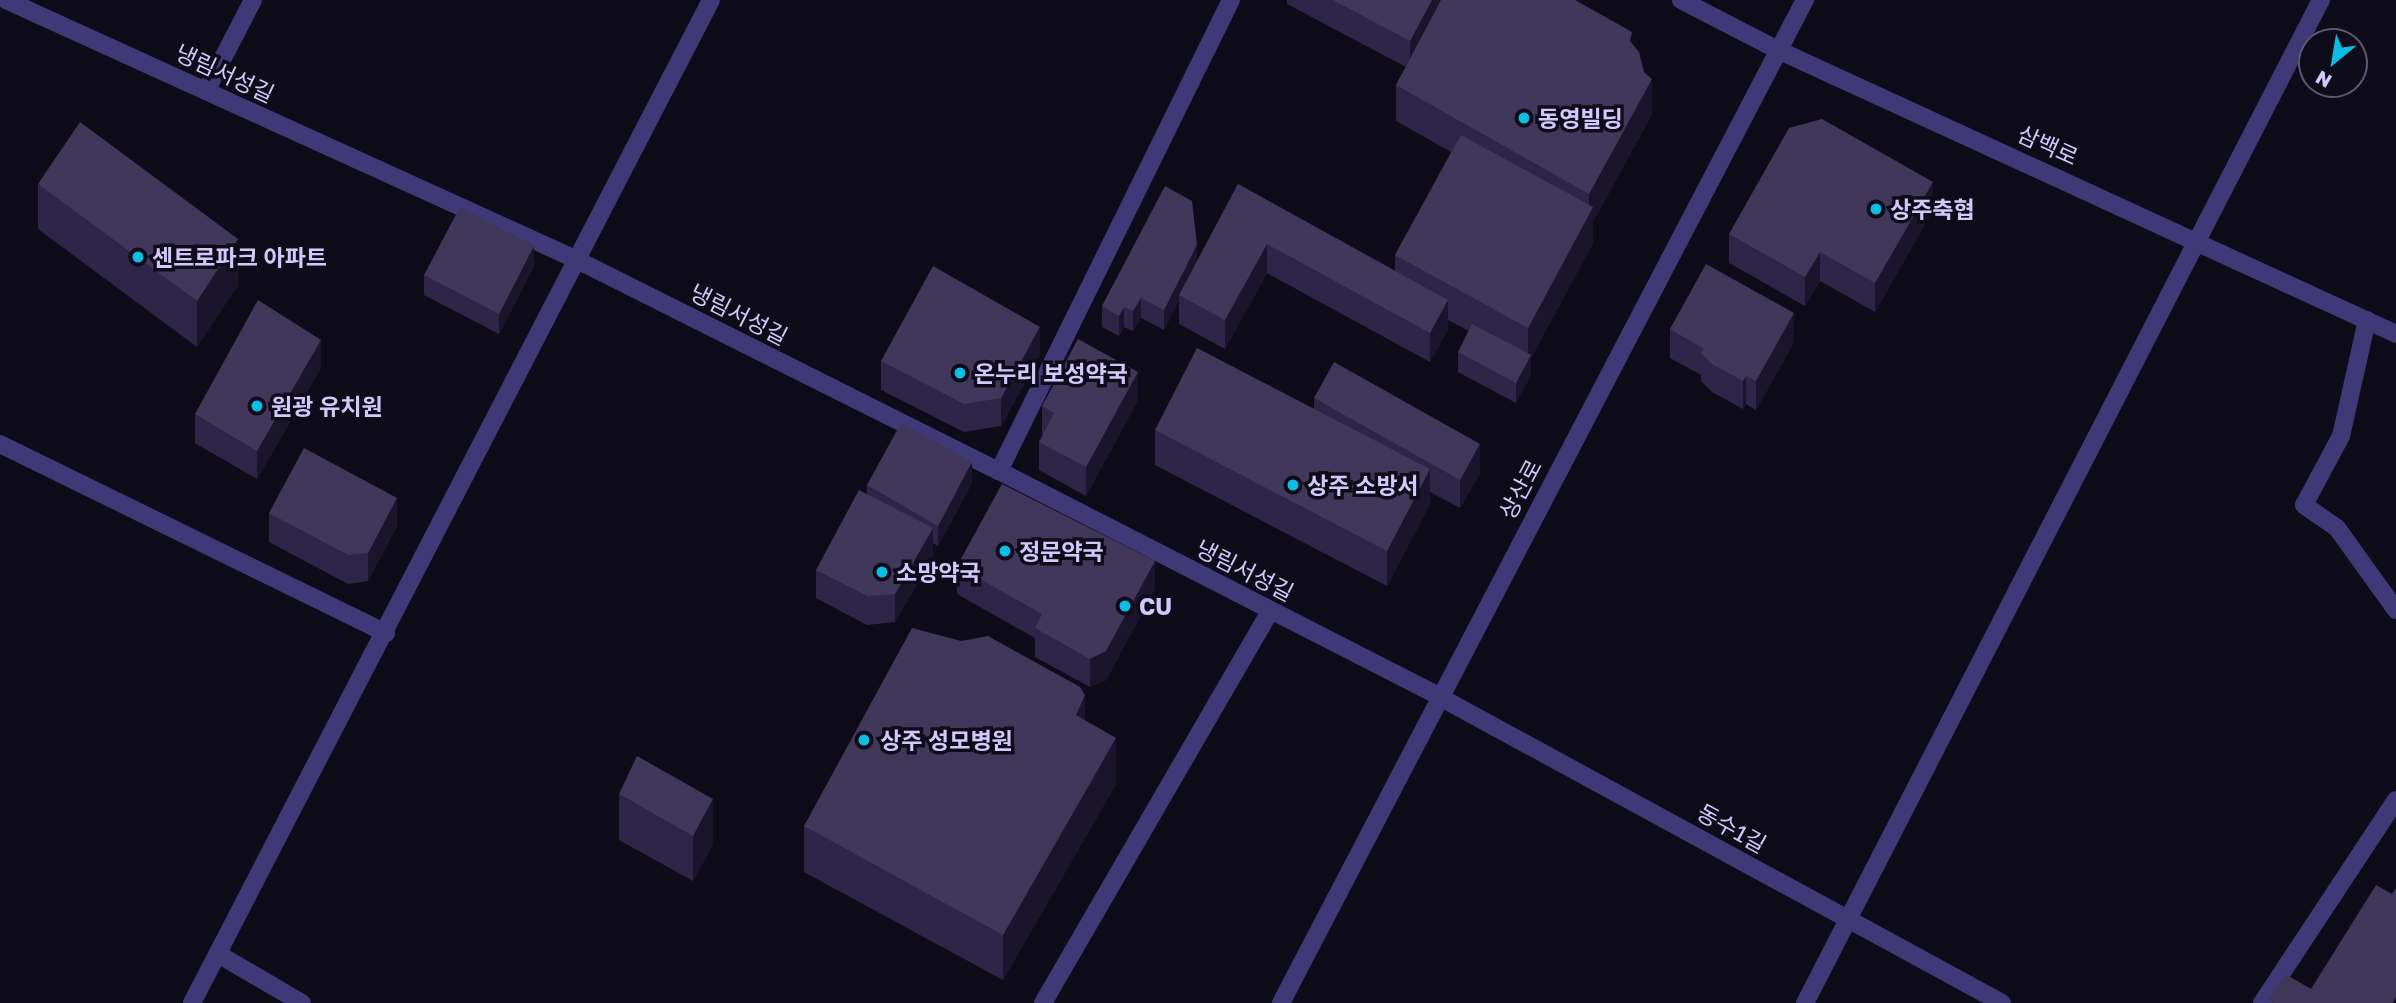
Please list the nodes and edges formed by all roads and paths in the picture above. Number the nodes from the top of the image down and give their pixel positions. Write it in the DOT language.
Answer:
graph roads {
  1 [pos="6,0"];
  2 [pos="253,0"];
  3 [pos="711,0"];
  4 [pos="1231,0"];
  5 [pos="1681,0"];
  6 [pos="1805,0"];
  7 [pos="2321,0"];
  8 [pos="1778,50"];
  9 [pos="206,92"];
  10 [pos="2196,239"];
  11 [pos="575,259"];
  12 [pos="2367,320"];
  13 [pos="2396,334"];
  14 [pos="0,444"];
  15 [pos="999,471"];
  16 [pos="1271,610"];
  17 [pos="2396,610"];
  18 [pos="386,634"];
  19 [pos="1438,696"];
  20 [pos="2396,800"];
  21 [pos="1846,918"];
  22 [pos="218,954"];
  23 [pos="192,1003"];
  24 [pos="302,1003"];
  25 [pos="1042,1003"];
  26 [pos="1281,1003"];
  27 [pos="1805,1003"];
  28 [pos="2002,1003"];
  29 [pos="2262,1003"];
  1 -- 9 [label="street, 냉림서성길"];
  2 -- 9 [label="street"];
  3 -- 11 [label="street"];
  4 -- 15 [label="street"];
  5 -- 8 [label="street, 삼백로"];
  6 -- 8 [label="street, 상산로"];
  7 -- 10 [label="street"];
  8 -- 10 [label="street, 삼백로"];
  8 -- 19 [label="street, 상산로"];
  9 -- 11 [label="street, 냉림서성길"];
  10 -- 12 [label="street, 삼백로"];
  10 -- 21 [label="street"];
  11 -- 15 [label="street, 냉림서성길"];
  11 -- 18 [label="street"];
  12 -- 13 [label="street, 삼백로"];
  12 -- 17 [label="street"];
  14 -- 18 [label="street"];
  15 -- 16 [label="street, 냉림서성길"];
  16 -- 19 [label="street, 냉림서성길"];
  16 -- 25 [label="street"];
  18 -- 22 [label="street"];
  19 -- 21 [label="street, 동수1길"];
  19 -- 26 [label="street, 상산로"];
  20 -- 29 [label="street"];
  21 -- 27 [label="street"];
  21 -- 28 [label="street, 동수1길"];
  22 -- 23 [label="street"];
  22 -- 24 [label="street"];
}
